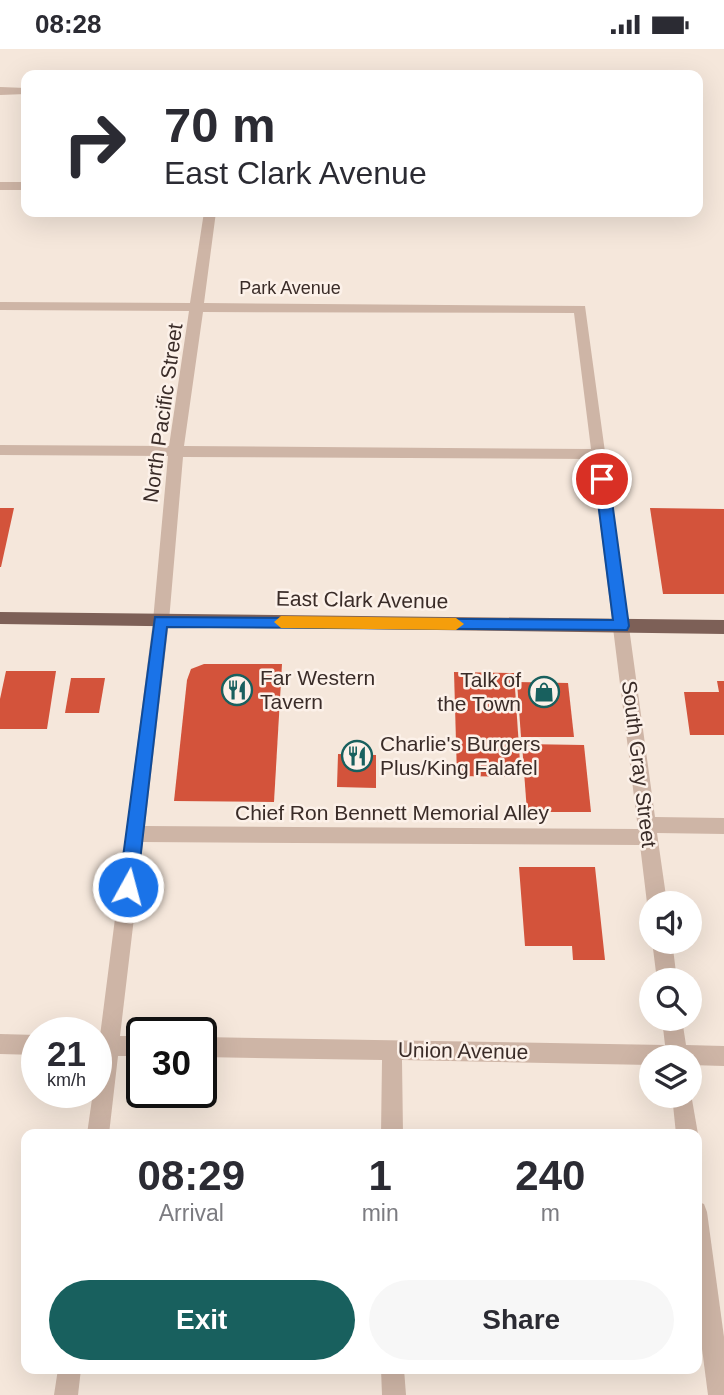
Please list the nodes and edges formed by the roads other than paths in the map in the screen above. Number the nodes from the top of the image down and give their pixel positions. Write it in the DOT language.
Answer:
graph roads {
  1 [pos="0,91"];
  2 [pos="21,91"];
  3 [pos="0,186"];
  4 [pos="21,186"];
  5 [pos="209,217"];
  6 [pos="0,306"];
  7 [pos="199,307"];
  8 [pos="580,309"];
  9 [pos="0,450"];
  10 [pos="176,451"];
  11 [pos="599,454"];
  12 [pos="0,618"];
  13 [pos="161,621"];
  14 [pos="621,626"];
  15 [pos="724,627"];
  16 [pos="724,826"];
  17 [pos="648,831"];
  18 [pos="134,834"];
  19 [pos="656,891"];
  20 [pos="107,1017"];
  21 [pos="0,1044"];
  22 [pos="21,1045"];
  23 [pos="217,1047"];
  24 [pos="392,1050"];
  25 [pos="639,1055"];
  26 [pos="702,1056"];
  27 [pos="724,1056"];
  28 [pos="99,1108"];
  29 [pos="684,1108"];
  30 [pos="98,1129"];
  31 [pos="392,1129"];
  32 [pos="686,1129"];
  33 [pos="702,1254"];
  34 [pos="68,1374"];
  35 [pos="393,1374"];
  36 [pos="720,1382"];
  37 [pos="66,1395"];
  38 [pos="394,1395"];
  1 -- 2 [label="street"];
  3 -- 4 [label="street"];
  5 -- 7 [label="street, North Pacific Street"];
  6 -- 7 [label="street, Park Avenue"];
  7 -- 8 [label="street, Park Avenue"];
  7 -- 10 [label="street, North Pacific Street"];
  8 -- 11 [label="street, South Gray Street"];
  9 -- 10 [label="street"];
  10 -- 11 [label="street"];
  10 -- 13 [label="street, North Pacific Street"];
  11 -- 14 [label="street, South Gray Street"];
  12 -- 13 [label="main road, East Clark Avenue"];
  13 -- 14 [label="main road, East Clark Avenue"];
  13 -- 18 [label="street, North Pacific Street"];
  14 -- 15 [label="main road, East Clark Avenue"];
  14 -- 17 [label="street, South Gray Street"];
  16 -- 17 [label="street, Chief Ron Bennett Memorial Alley"];
  17 -- 18 [label="street, Chief Ron Bennett Memorial Alley"];
  17 -- 19 [label="street, South Gray Street"];
  18 -- 20 [label="street, North Pacific Street"];
  21 -- 22 [label="street"];
  23 -- 24 [label="street, Union Avenue"];
  24 -- 25 [label="street, Union Avenue"];
  24 -- 31 [label="street"];
  26 -- 27 [label="street, Union Avenue"];
  28 -- 30 [label="street, North Pacific Street"];
  29 -- 32 [label="street"];
  33 -- 36 [label="street"];
  34 -- 37 [label="street"];
  35 -- 38 [label="street"];
}
